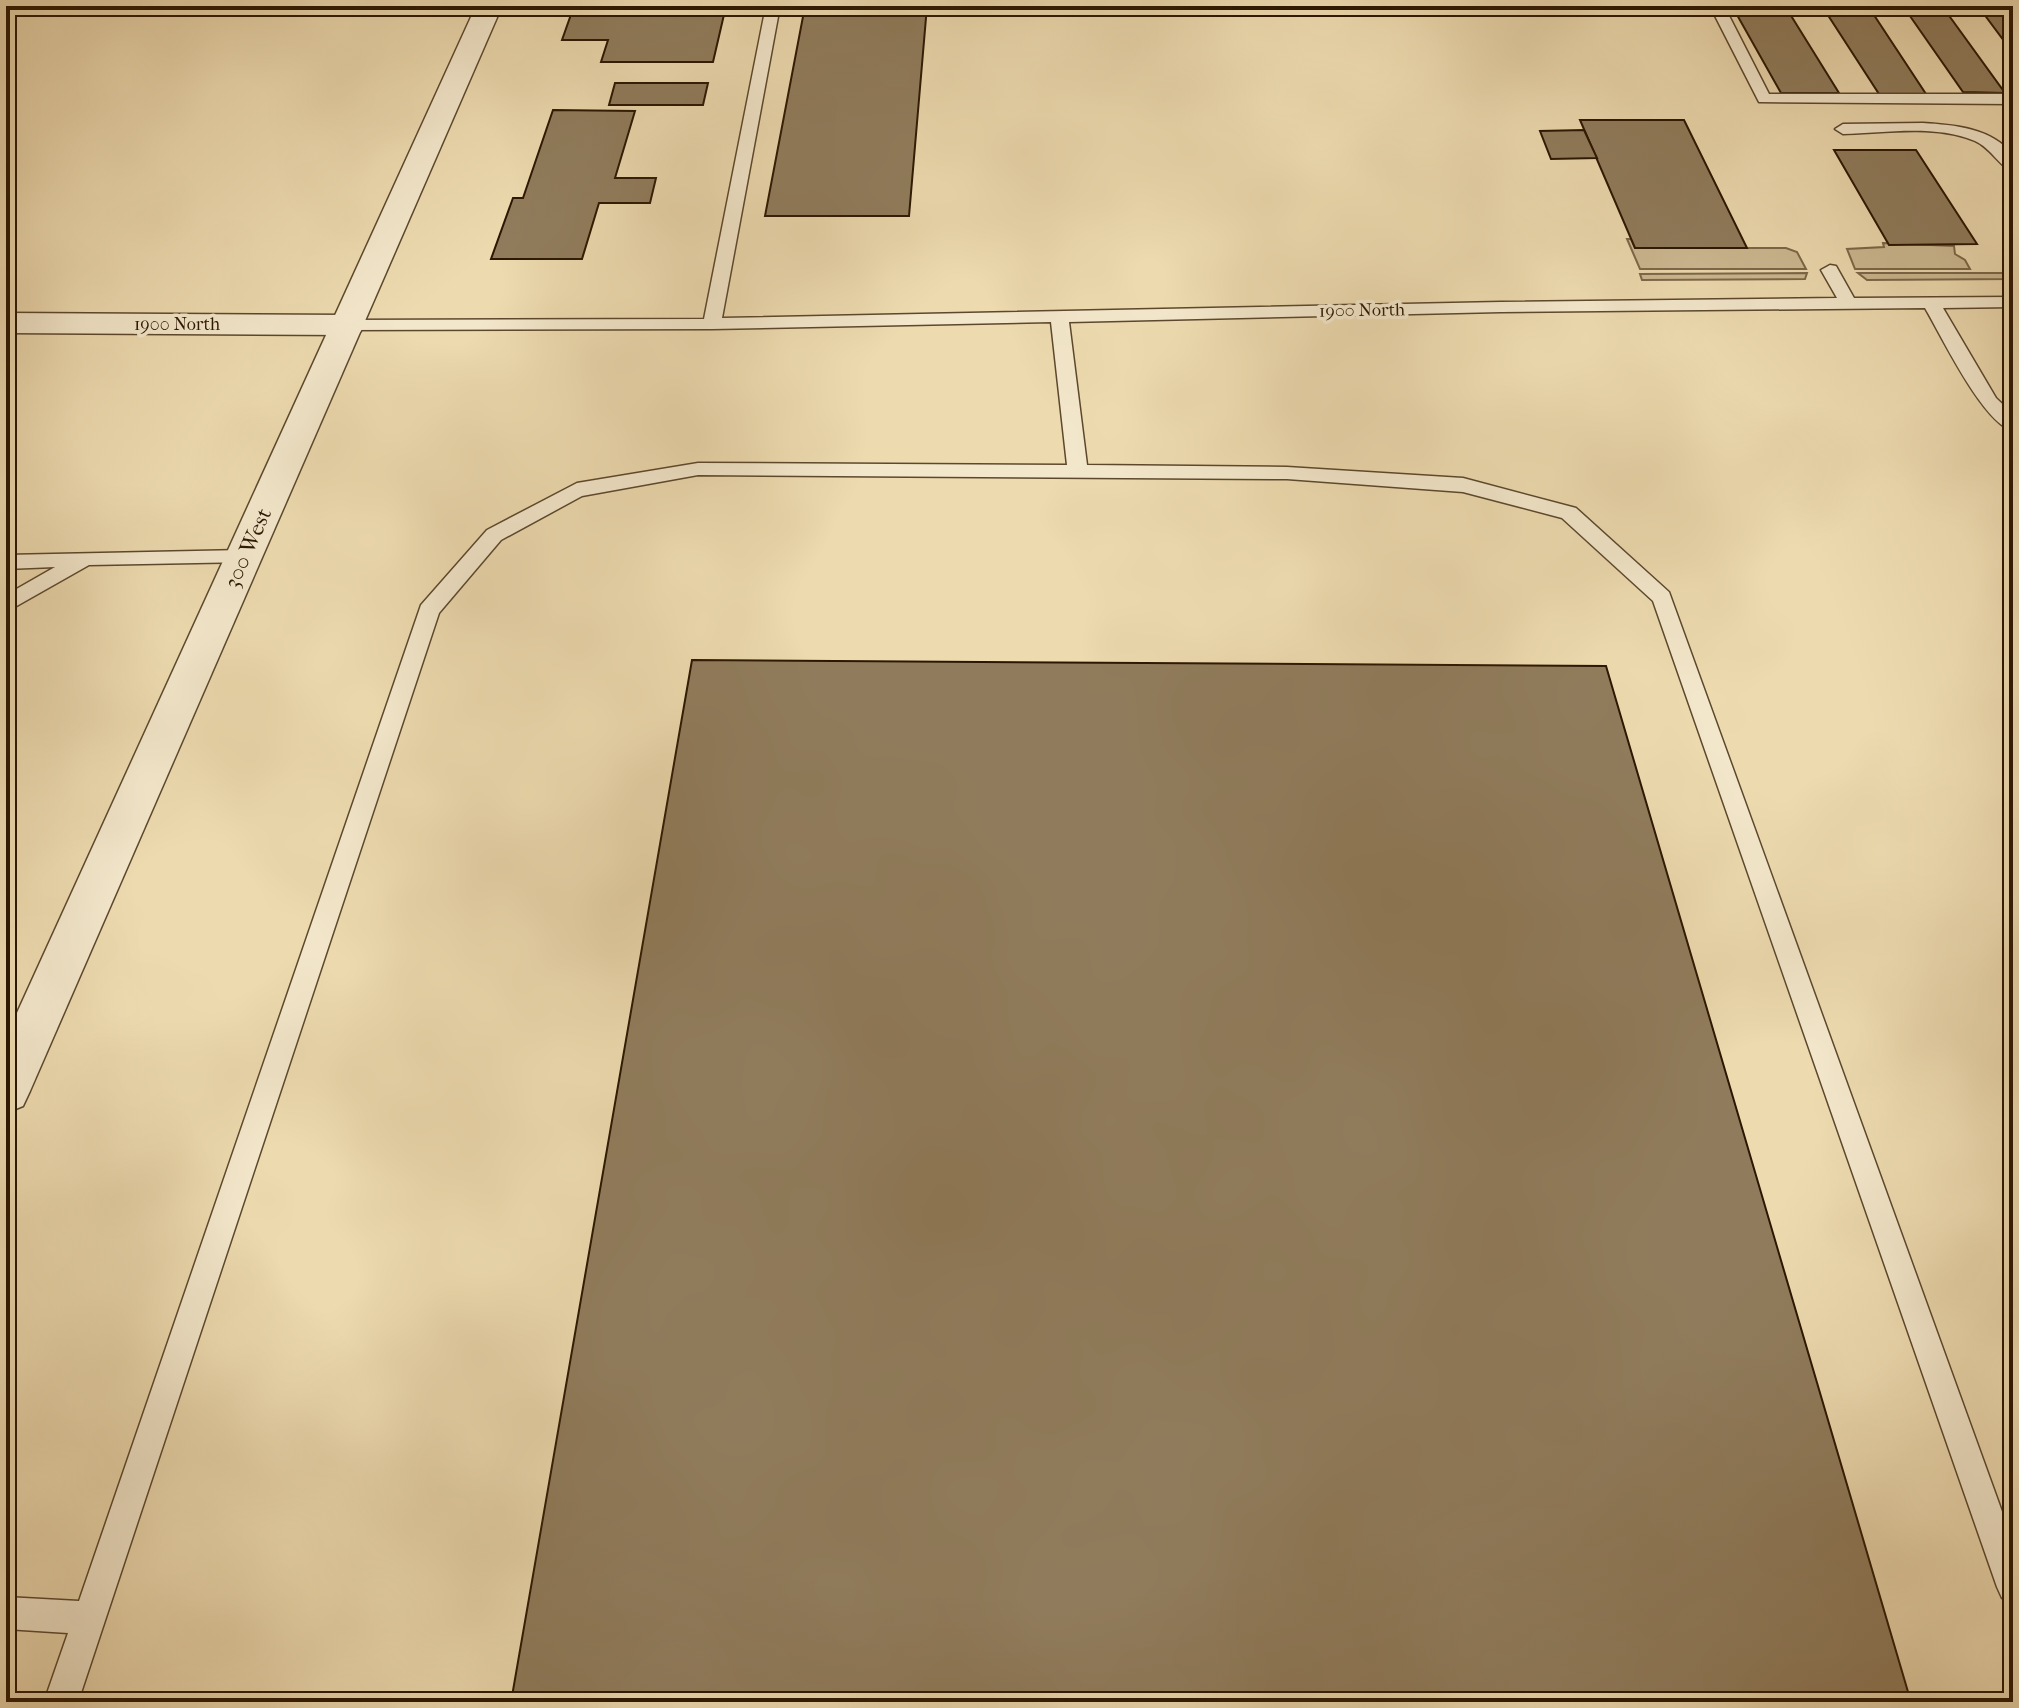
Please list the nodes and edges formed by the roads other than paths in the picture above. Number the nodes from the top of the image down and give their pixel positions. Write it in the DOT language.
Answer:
graph roads {
  1 [pos="489,6"];
  2 [pos="773,6"];
  3 [pos="1717,6"];
  4 [pos="2013,99"];
  5 [pos="1843,129"];
  6 [pos="2013,167"];
  7 [pos="1830,270"];
  8 [pos="2013,302"];
  9 [pos="1848,303"];
  10 [pos="1931,303"];
  11 [pos="1059,317"];
  12 [pos="6,323"];
  13 [pos="712,324"];
  14 [pos="348,325"];
  15 [pos="2013,425"];
  16 [pos="1078,471"];
  17 [pos="243,557"];
  18 [pos="85,558"];
  19 [pos="6,562"];
  20 [pos="6,605"];
  21 [pos="6,1091"];
  22 [pos="2013,1587"];
  23 [pos="6,1613"];
  24 [pos="90,1618"];
  25 [pos="61,1702"];
  1 -- 14 [label="street, 300 West"];
  2 -- 13 [label="lane"];
  3 -- 4 [label="lane"];
  5 -- 6 [label="lane"];
  7 -- 9 [label="lane"];
  8 -- 10 [label="lane, 1900 North"];
  9 -- 10 [label="lane, 1900 North"];
  9 -- 11 [label="lane, 1900 North"];
  10 -- 15 [label="lane"];
  11 -- 13 [label="lane, 1900 North"];
  11 -- 16 [label="lane"];
  12 -- 14 [label="street, 1900 North"];
  13 -- 14 [label="lane, 1900 North"];
  14 -- 17 [label="street, 300 West"];
  16 -- 22 [label="lane"];
  16 -- 24 [label="lane"];
  17 -- 18 [label="lane"];
  17 -- 21 [label="street, 300 West"];
  18 -- 19 [label="lane"];
  18 -- 20 [label="lane"];
  23 -- 24 [label="lane"];
  24 -- 25 [label="lane"];
}
